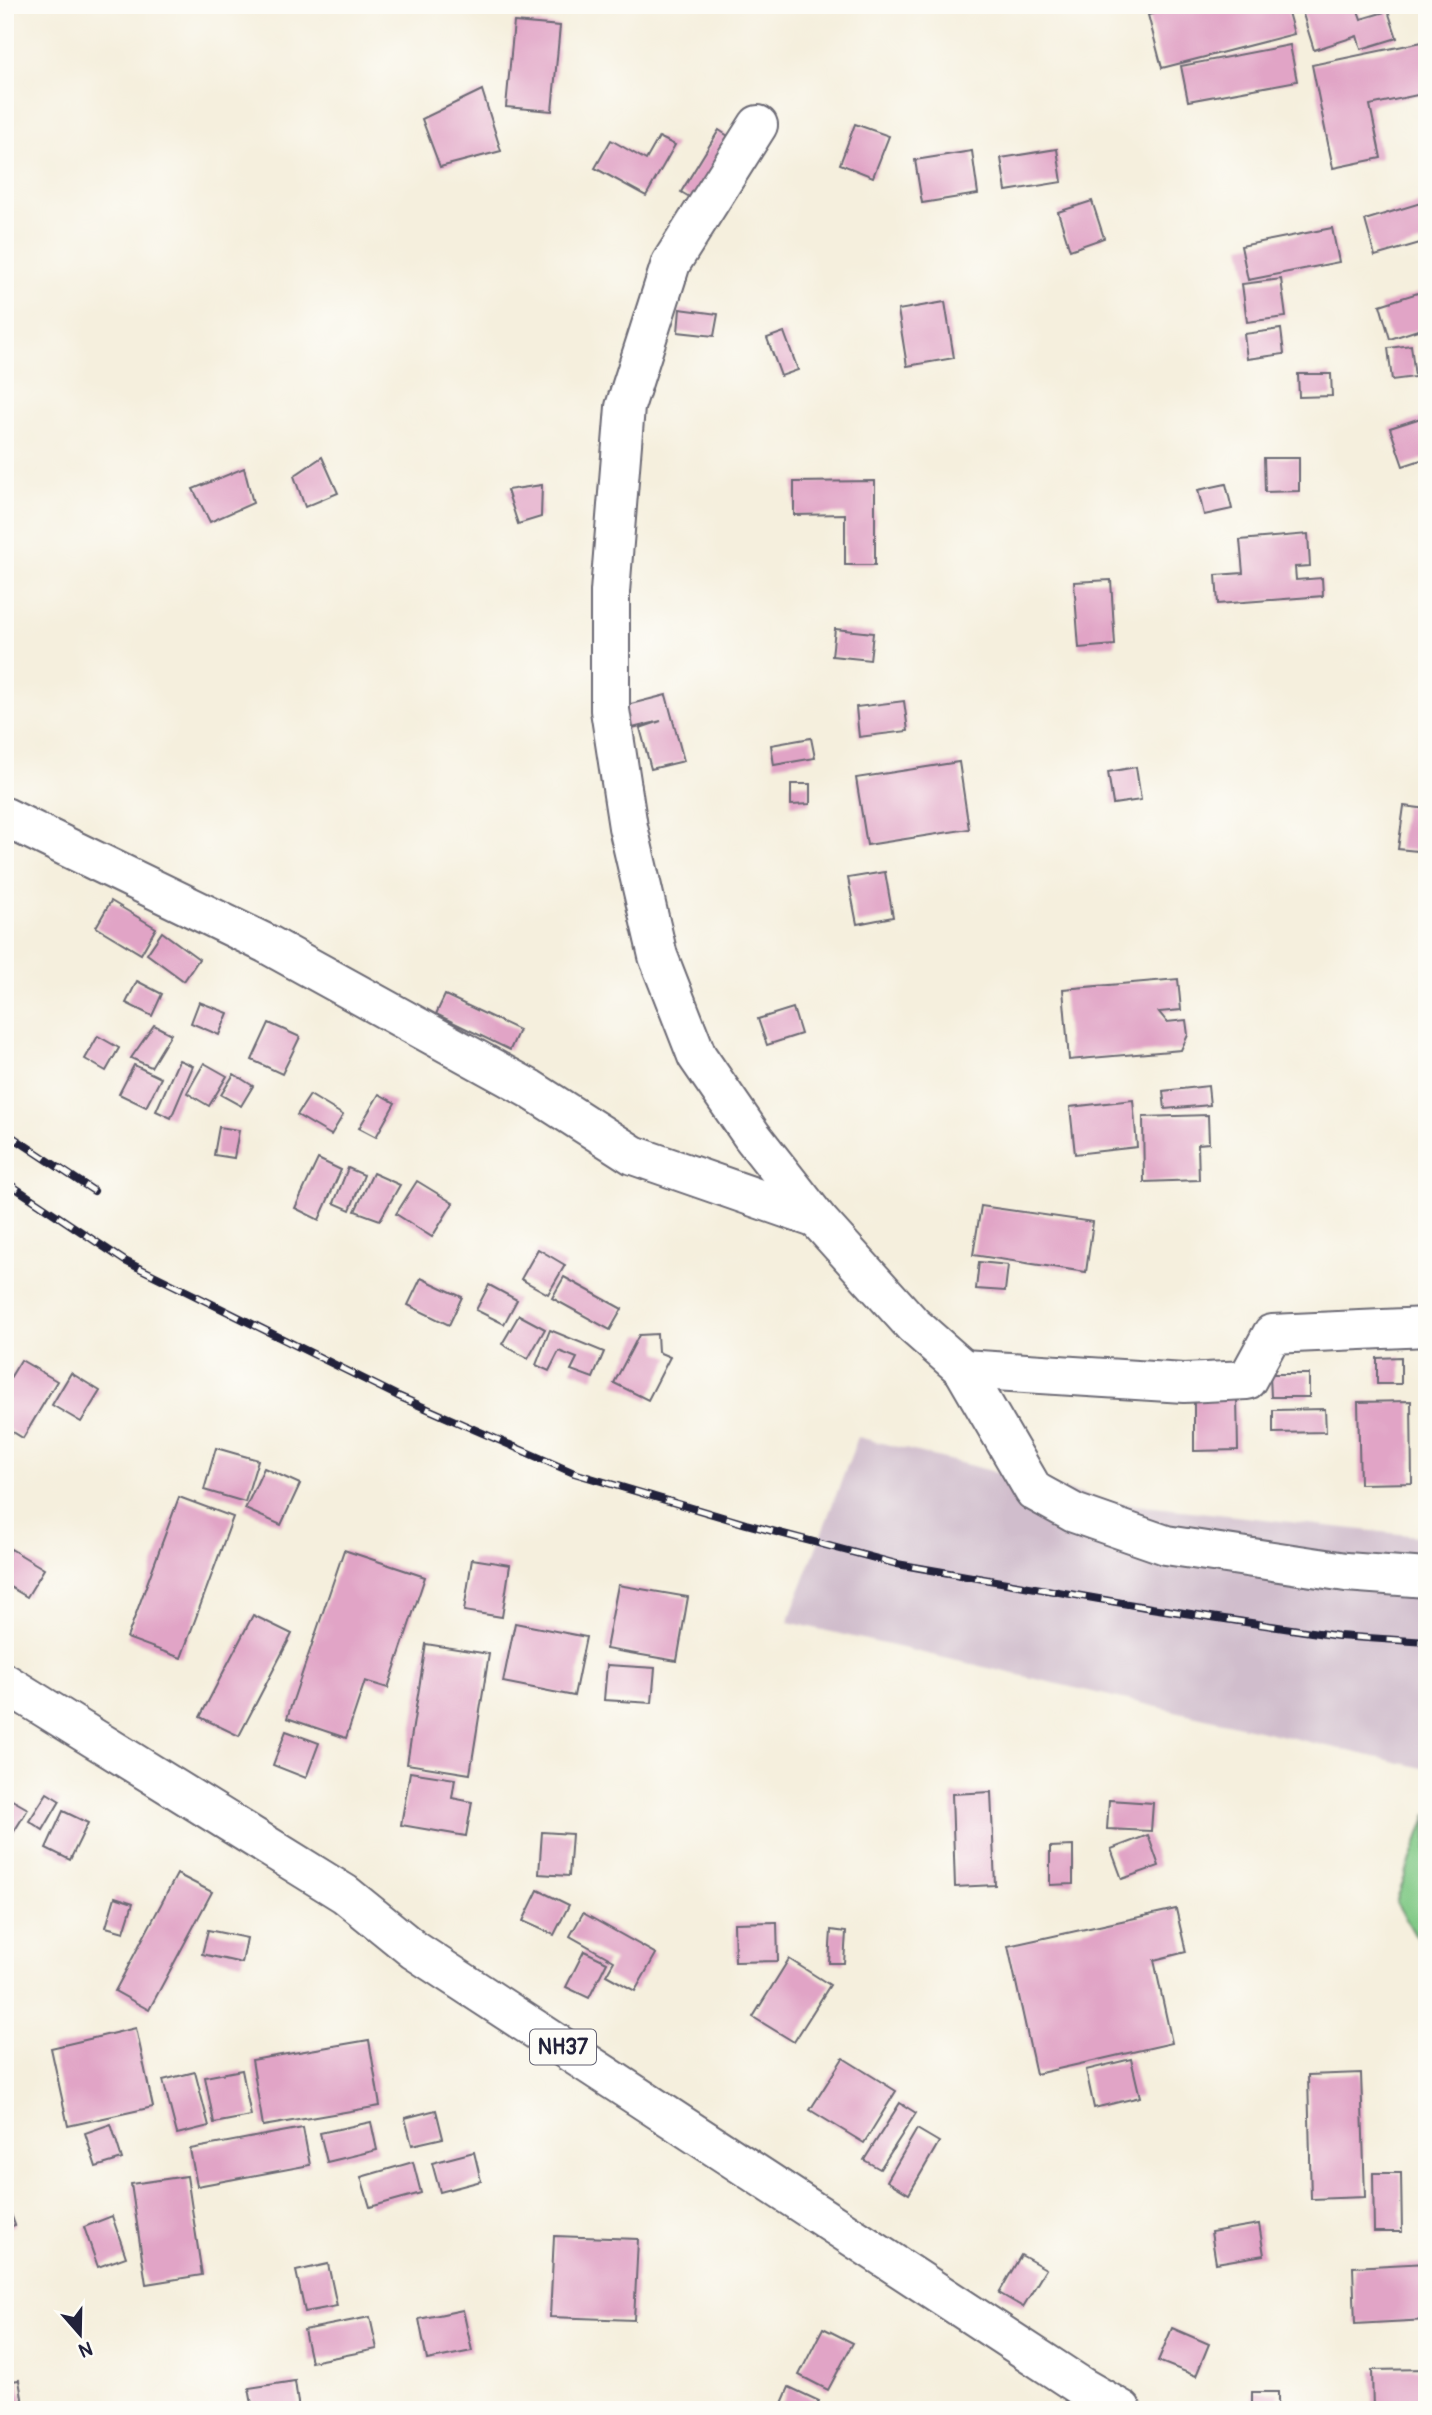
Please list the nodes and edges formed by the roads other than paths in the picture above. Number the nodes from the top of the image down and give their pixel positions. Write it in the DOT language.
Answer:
graph roads {
  1 [pos="758,125"];
  2 [pos="5,817"];
  3 [pos="817,1219"];
  4 [pos="1427,1327"];
  5 [pos="963,1369"];
  6 [pos="1427,1578"];
  7 [pos="5,1683"];
  8 [pos="1122,2410"];
  1 -- 3 [label="main road"];
  2 -- 3 [label="main road"];
  3 -- 5 [label="main road"];
  4 -- 5 [label="main road"];
  5 -- 6 [label="main road"];
  7 -- 8 [label="main road, NH37"];
}
